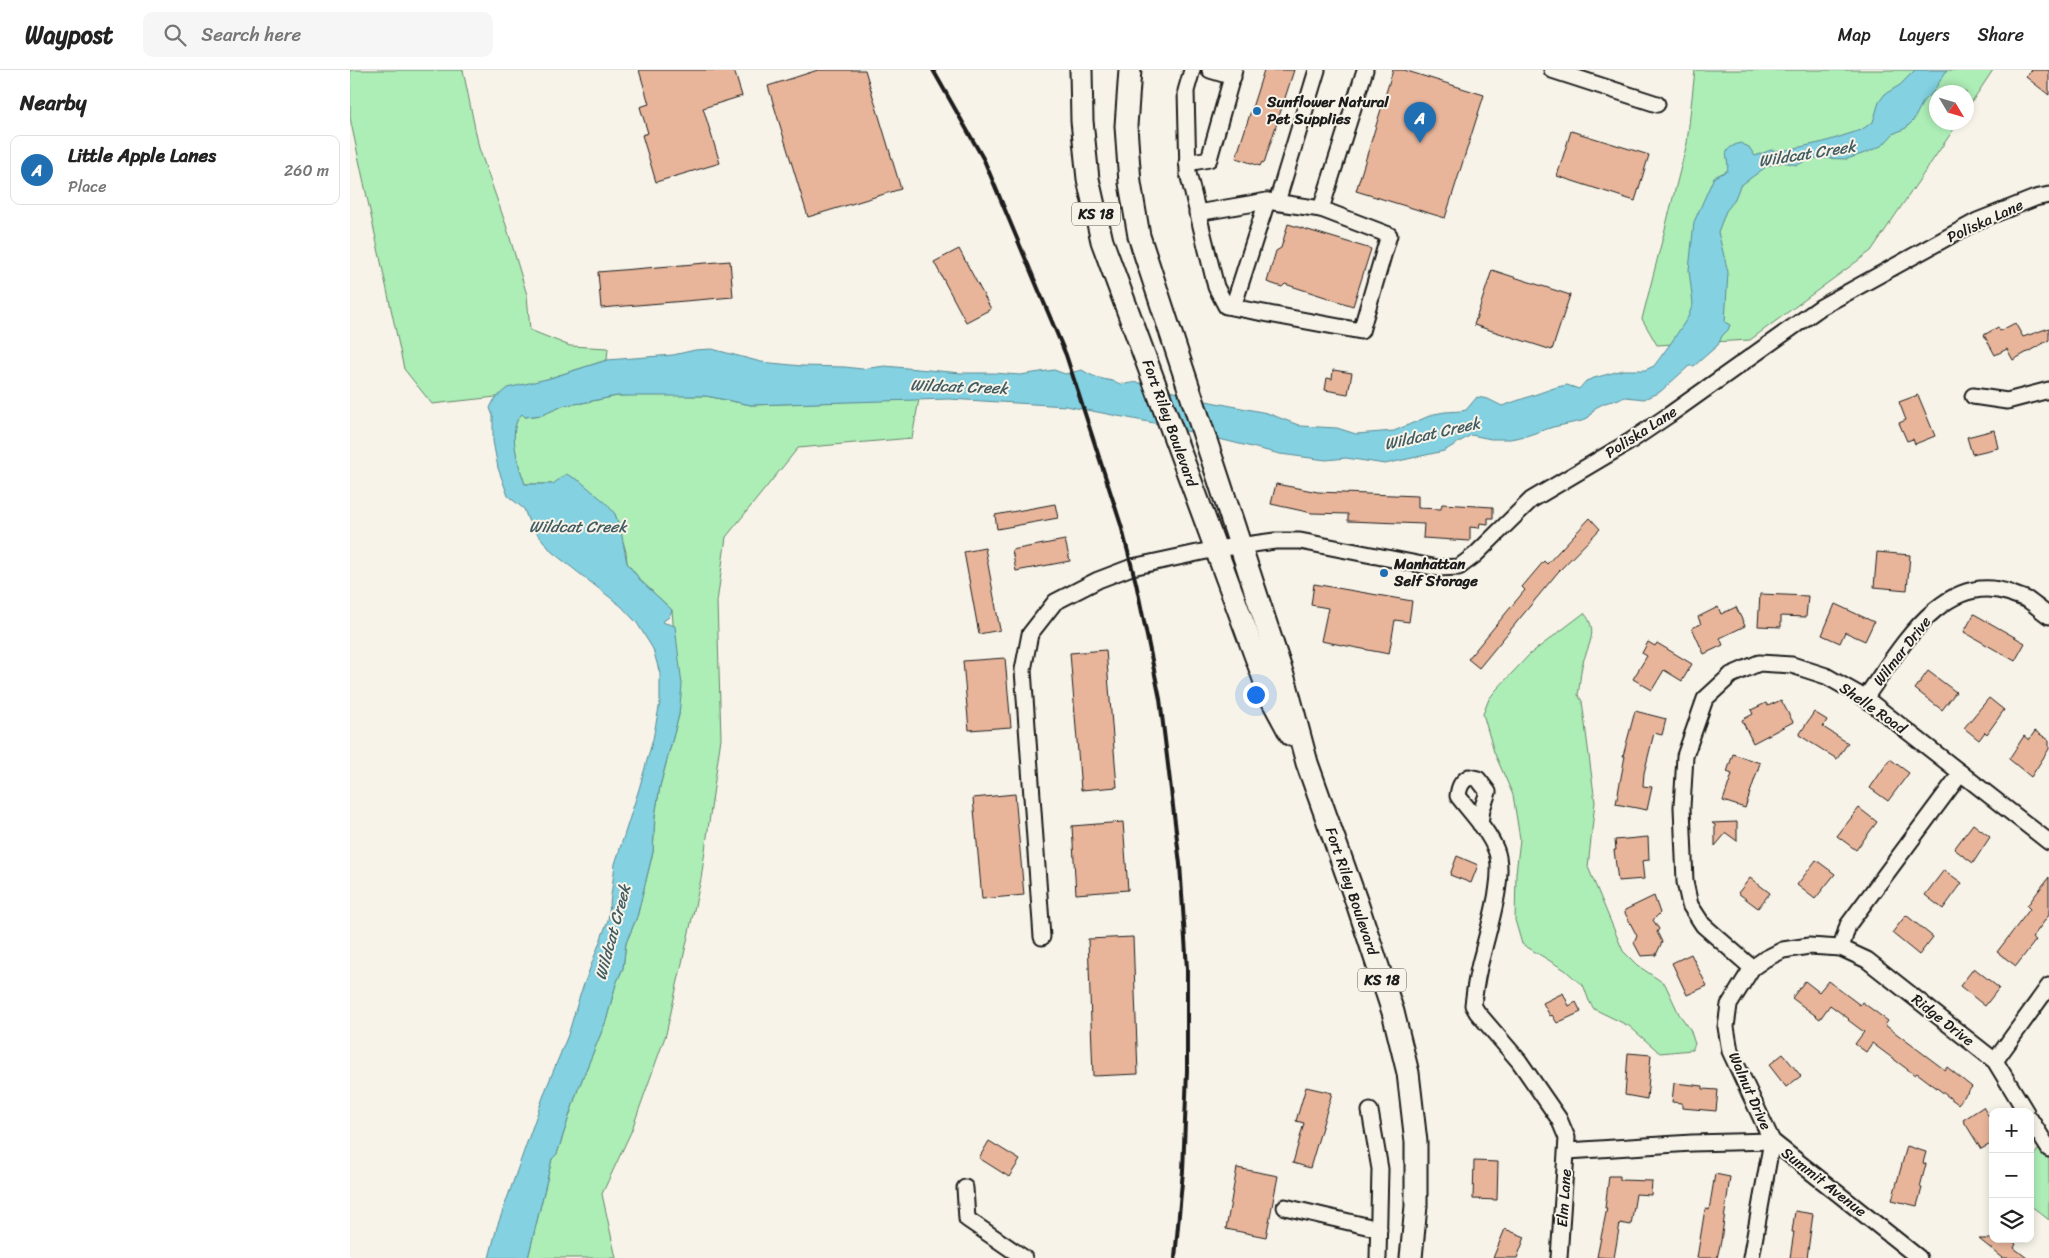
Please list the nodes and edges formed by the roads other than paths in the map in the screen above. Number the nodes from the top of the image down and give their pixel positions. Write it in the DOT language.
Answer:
graph roads {
  1 [pos="1081,70"];
  2 [pos="1130,70"];
  3 [pos="1192,70"];
  4 [pos="1210,70"];
  5 [pos="1317,70"];
  6 [pos="1365,70"];
  7 [pos="1552,70"];
  8 [pos="1234,73"];
  9 [pos="1657,104"];
  10 [pos="1187,163"];
  11 [pos="2049,195"];
  12 [pos="1272,202"];
  13 [pos="1321,209"];
  14 [pos="1197,214"];
  15 [pos="1234,308"];
  16 [pos="2049,390"];
  17 [pos="1973,396"];
  18 [pos="1240,546"];
  19 [pos="1216,549"];
  20 [pos="2049,616"];
  21 [pos="1865,698"];
  22 [pos="1307,763"];
  23 [pos="1961,773"];
  24 [pos="1480,824"];
  25 [pos="2049,842"];
  26 [pos="1042,938"];
  27 [pos="1841,948"];
  28 [pos="1752,968"];
  29 [pos="2049,986"];
  30 [pos="1995,1061"];
  31 [pos="2024,1108"];
  32 [pos="1370,1111"];
  33 [pos="2034,1125"];
  34 [pos="1772,1141"];
  35 [pos="1567,1144"];
  36 [pos="2049,1149"];
  37 [pos="965,1188"];
  38 [pos="1285,1207"];
  39 [pos="1379,1229"];
  40 [pos="1024,1258"];
  41 [pos="1378,1258"];
  42 [pos="1411,1258"];
  43 [pos="1559,1258"];
  44 [pos="1751,1258"];
  45 [pos="1919,1258"];
  1 -- 19 [label="highway, Fort Riley Boulevard / KS 18"];
  2 -- 18 [label="highway, Fort Riley Boulevard / KS 18"];
  3 -- 10 [label="street"];
  4 -- 8 [label="street"];
  5 -- 12 [label="street"];
  6 -- 13 [label="street"];
  7 -- 9 [label="street"];
  8 -- 10 [label="street"];
  10 -- 14 [label="street"];
  11 -- 18 [label="street, Poliska Lane"];
  12 -- 13 [label="street"];
  12 -- 14 [label="street"];
  12 -- 15 [label="street"];
  13 -- 15 [label="street"];
  14 -- 15 [label="street"];
  16 -- 17 [label="street"];
  18 -- 19 [label="street, Poliska Lane"];
  18 -- 22 [label="highway, Fort Riley Boulevard / KS 18"];
  19 -- 22 [label="highway, Fort Riley Boulevard / KS 18"];
  19 -- 26 [label="street, Poliska Lane"];
  20 -- 21 [label="street, Wilmar Drive"];
  21 -- 23 [label="street, Shelle Road"];
  21 -- 28 [label="street, Shelle Road"];
  22 -- 42 [label="highway, Fort Riley Boulevard / KS 18"];
  23 -- 25 [label="street, Shelle Road"];
  23 -- 27 [label="street"];
  24 -- 35 [label="street"];
  27 -- 28 [label="street, Walnut Drive"];
  27 -- 30 [label="street, Ridge Drive"];
  28 -- 34 [label="street, Walnut Drive"];
  29 -- 30 [label="street"];
  30 -- 31 [label="street, Ridge Drive"];
  32 -- 39 [label="street"];
  33 -- 36 [label="street"];
  34 -- 35 [label="street, Summit Avenue"];
  34 -- 44 [label="street, Walnut Drive"];
  34 -- 45 [label="street, Summit Avenue"];
  35 -- 43 [label="street, Elm Lane"];
  37 -- 40 [label="street"];
  38 -- 39 [label="street"];
  39 -- 41 [label="street"];
}
